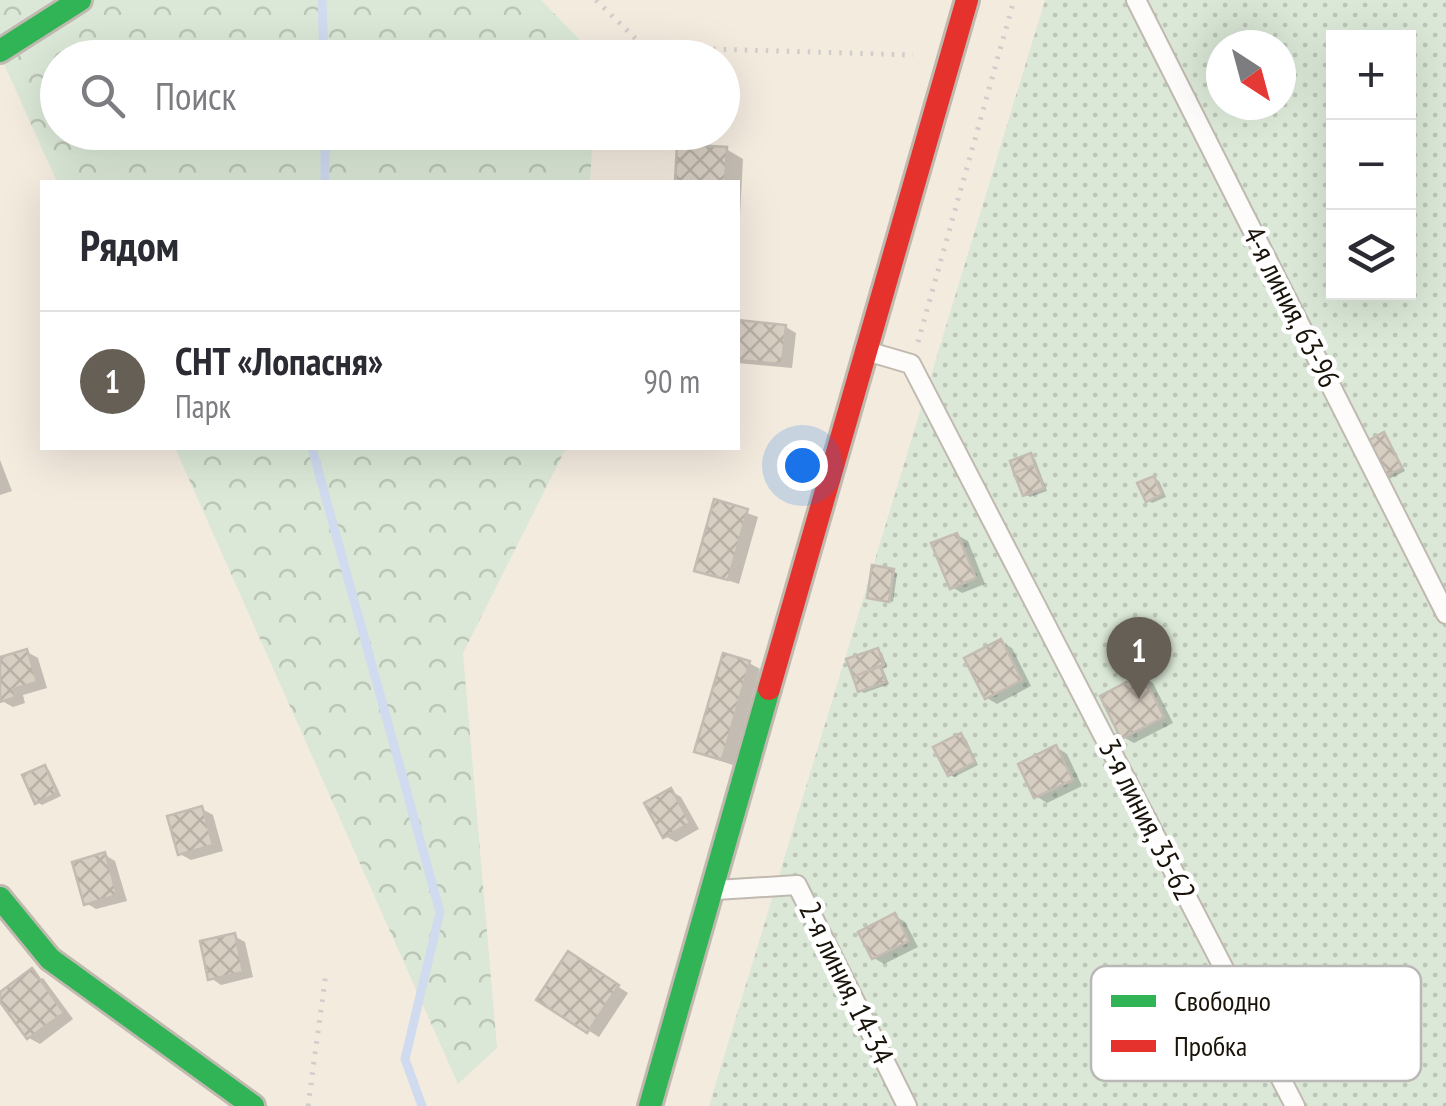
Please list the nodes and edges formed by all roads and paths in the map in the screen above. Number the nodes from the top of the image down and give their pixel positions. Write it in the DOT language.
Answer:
graph roads {
  1 [pos="80,0"];
  2 [pos="596,0"];
  3 [pos="967,0"];
  4 [pos="1014,0"];
  5 [pos="1136,0"];
  6 [pos="637,40"];
  7 [pos="740,50"];
  8 [pos="0,51"];
  9 [pos="950,56"];
  10 [pos="865,350"];
  11 [pos="912,364"];
  12 [pos="1446,614"];
  13 [pos="710,890"];
  14 [pos="0,898"];
  15 [pos="1223,966"];
  16 [pos="326,974"];
  17 [pos="1282,1081"];
  18 [pos="253,1106"];
  19 [pos="308,1106"];
  20 [pos="650,1106"];
  21 [pos="907,1106"];
  22 [pos="1295,1106"];
  1 -- 8 [label="street"];
  2 -- 6 [label="path"];
  3 -- 9 [label="street"];
  4 -- 11 [label="path"];
  5 -- 12 [label="lane, 4-я линия, 63-96"];
  7 -- 9 [label="path"];
  9 -- 10 [label="street"];
  10 -- 11 [label="lane"];
  10 -- 13 [label="street"];
  11 -- 15 [label="lane, 3-я линия, 35-62"];
  13 -- 20 [label="street"];
  13 -- 21 [label="lane, 2-я линия, 14-34"];
  14 -- 18 [label="street"];
  16 -- 19 [label="path"];
  17 -- 22 [label="lane, 3-я линия, 35-62"];
}
